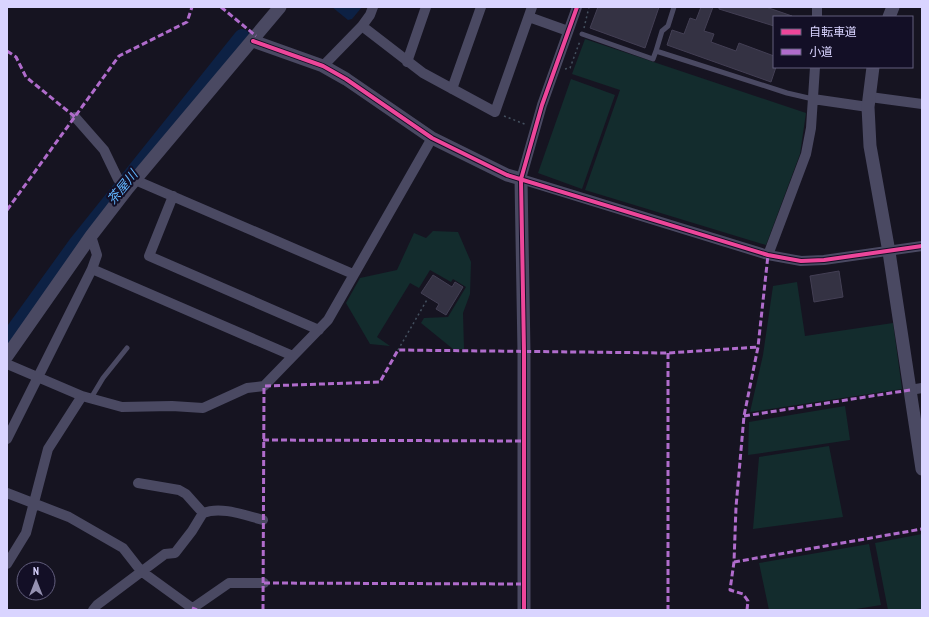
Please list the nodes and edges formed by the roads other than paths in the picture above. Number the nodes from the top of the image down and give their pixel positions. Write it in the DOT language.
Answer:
graph roads {
  1 [pos="280,7"];
  2 [pos="373,7"];
  3 [pos="426,7"];
  4 [pos="481,7"];
  5 [pos="532,7"];
  6 [pos="577,7"];
  7 [pos="674,7"];
  8 [pos="529,17"];
  9 [pos="362,26"];
  10 [pos="568,31"];
  11 [pos="582,34"];
  12 [pos="253,41"];
  13 [pos="656,52"];
  14 [pos="407,62"];
  15 [pos="323,66"];
  16 [pos="815,68"];
  17 [pos="873,68"];
  18 [pos="452,88"];
  19 [pos="814,99"];
  20 [pos="869,102"];
  21 [pos="922,104"];
  22 [pos="75,117"];
  23 [pos="432,138"];
  24 [pos="521,179"];
  25 [pos="127,183"];
  26 [pos="173,196"];
  27 [pos="92,236"];
  28 [pos="922,246"];
  29 [pos="889,252"];
  30 [pos="768,255"];
  31 [pos="92,269"];
  32 [pos="353,274"];
  33 [pos="319,330"];
  34 [pos="127,348"];
  35 [pos="7,356"];
  36 [pos="293,356"];
  37 [pos="7,364"];
  38 [pos="36,377"];
  39 [pos="916,389"];
  40 [pos="86,397"];
  41 [pos="7,439"];
  42 [pos="922,469"];
  43 [pos="138,483"];
  44 [pos="7,493"];
  45 [pos="34,502"];
  46 [pos="203,513"];
  47 [pos="263,520"];
  48 [pos="7,564"];
  49 [pos="141,571"];
  50 [pos="264,583"];
  51 [pos="191,609"];
  52 [pos="93,610"];
  53 [pos="524,610"];
  1 -- 12 [label="street"];
  2 -- 9 [label="street"];
  3 -- 14 [label="street"];
  4 -- 18 [label="street"];
  5 -- 8 [label="street"];
  6 -- 10 [label="street"];
  7 -- 13 [label="lane"];
  8 -- 10 [label="street"];
  8 -- 18 [label="street"];
  9 -- 14 [label="street"];
  9 -- 15 [label="street"];
  10 -- 24 [label="street"];
  11 -- 13 [label="lane"];
  12 -- 15 [label="street"];
  12 -- 25 [label="street"];
  13 -- 19 [label="lane"];
  14 -- 18 [label="street"];
  15 -- 23 [label="street"];
  16 -- 19 [label="street"];
  17 -- 20 [label="street"];
  19 -- 20 [label="street"];
  19 -- 30 [label="street"];
  20 -- 21 [label="street"];
  20 -- 29 [label="street"];
  22 -- 25 [label="street"];
  23 -- 24 [label="street"];
  23 -- 32 [label="street"];
  24 -- 30 [label="street"];
  24 -- 53 [label="street"];
  25 -- 26 [label="street"];
  25 -- 27 [label="street"];
  26 -- 32 [label="street"];
  26 -- 33 [label="street"];
  27 -- 31 [label="street"];
  27 -- 35 [label="street"];
  28 -- 29 [label="street"];
  29 -- 30 [label="street"];
  29 -- 39 [label="street"];
  31 -- 36 [label="street"];
  31 -- 38 [label="street"];
  32 -- 33 [label="street"];
  33 -- 36 [label="street"];
  34 -- 40 [label="lane"];
  36 -- 40 [label="street"];
  37 -- 38 [label="street"];
  38 -- 40 [label="street"];
  38 -- 41 [label="street"];
  39 -- 42 [label="street"];
  40 -- 45 [label="street"];
  43 -- 46 [label="street"];
  44 -- 45 [label="street"];
  45 -- 48 [label="street"];
  45 -- 49 [label="street"];
  46 -- 47 [label="street"];
  46 -- 49 [label="street"];
  49 -- 51 [label="street"];
  49 -- 52 [label="street"];
  50 -- 51 [label="street"];
}
